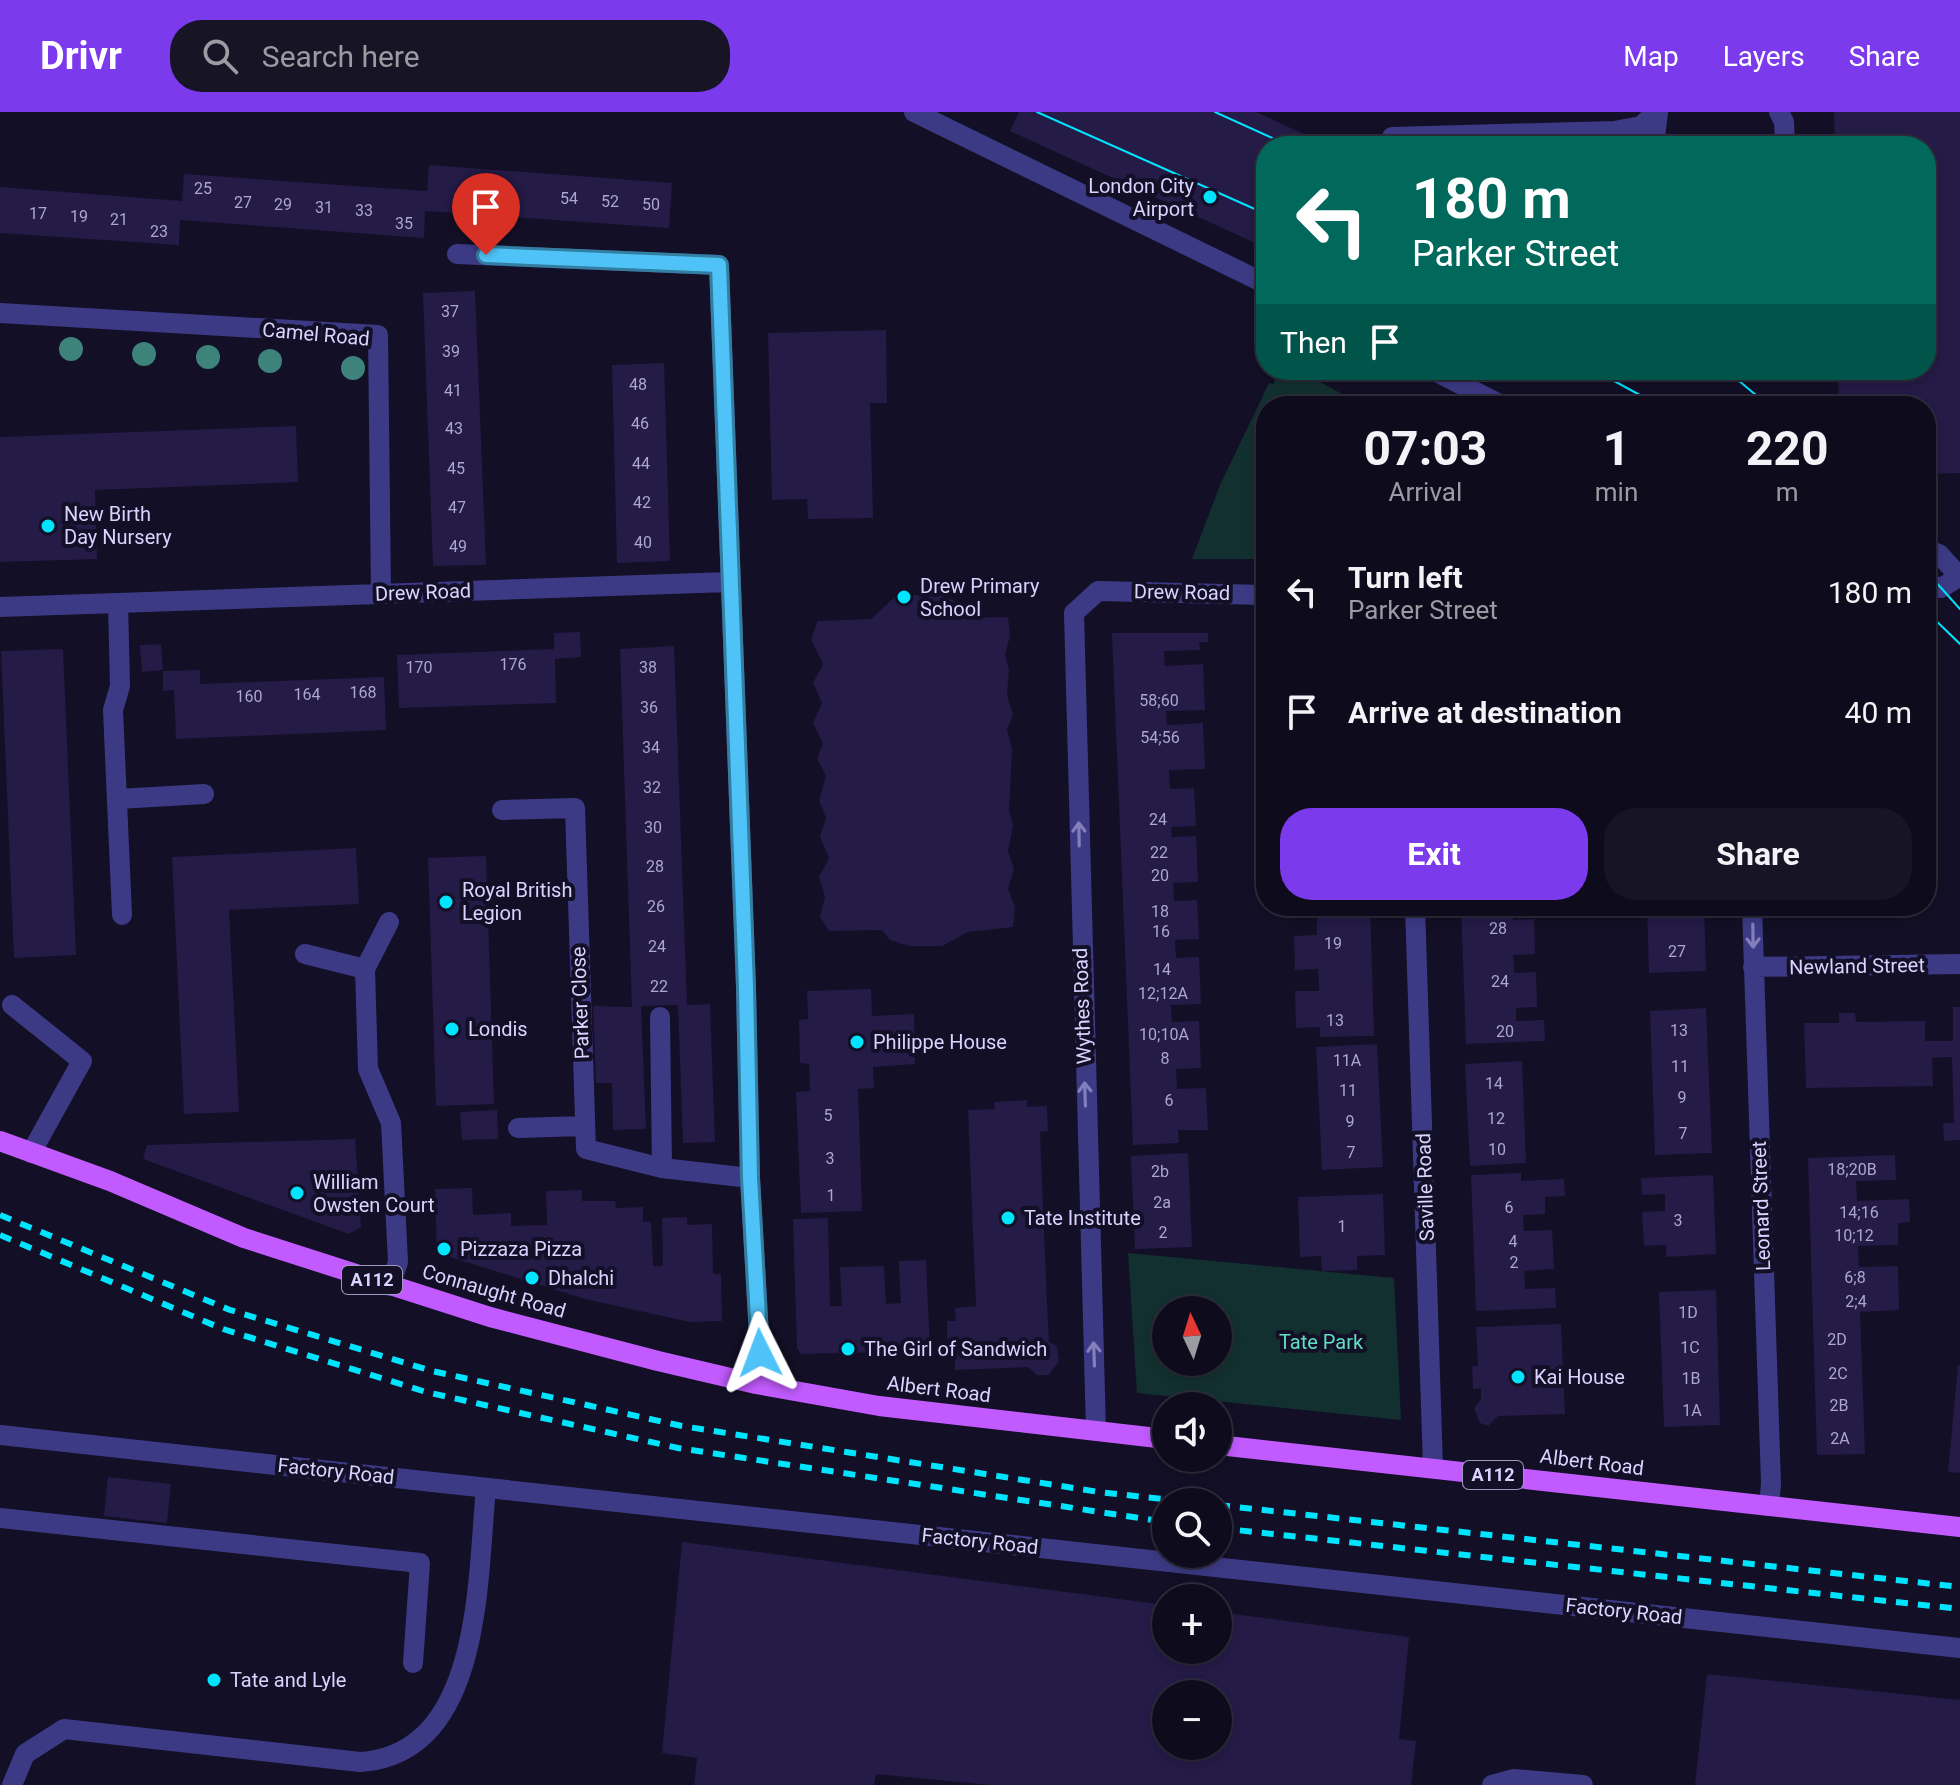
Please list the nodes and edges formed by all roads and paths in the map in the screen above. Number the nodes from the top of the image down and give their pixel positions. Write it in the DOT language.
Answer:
graph roads {
  1 [pos="914,112"];
  2 [pos="1657,112"];
  3 [pos="1779,112"];
  4 [pos="1512,136"];
  5 [pos="1655,136"];
  6 [pos="1785,136"];
  7 [pos="457,254"];
  8 [pos="1256,279"];
  9 [pos="0,313"];
  10 [pos="1452,380"];
  11 [pos="1484,396"];
  12 [pos="1936,553"];
  13 [pos="1959,577"];
  14 [pos="729,582"];
  15 [pos="1936,586"];
  16 [pos="1098,591"];
  17 [pos="381,594"];
  18 [pos="1256,595"];
  19 [pos="118,603"];
  20 [pos="0,607"];
  21 [pos="204,794"];
  22 [pos="118,799"];
  23 [pos="502,810"];
  24 [pos="122,915"];
  25 [pos="1415,916"];
  26 [pos="1752,916"];
  27 [pos="389,922"];
  28 [pos="305,954"];
  29 [pos="1960,964"];
  30 [pos="1753,967"];
  31 [pos="365,969"];
  32 [pos="12,1005"];
  33 [pos="660,1017"];
  34 [pos="584,1126"];
  35 [pos="518,1128"];
  36 [pos="0,1141"];
  37 [pos="31,1153"];
  38 [pos="662,1168"];
  39 [pos="750,1178"];
  40 [pos="390,1286"];
  41 [pos="756,1384"];
  42 [pos="1096,1431"];
  43 [pos="0,1435"];
  44 [pos="1152,1437"];
  45 [pos="1232,1446"];
  46 [pos="1433,1468"];
  47 [pos="486,1488"];
  48 [pos="1769,1506"];
  49 [pos="0,1518"];
  50 [pos="1960,1527"];
  51 [pos="1960,1648"];
  52 [pos="413,1663"];
  53 [pos="12,1785"];
  54 [pos="1492,1785"];
  55 [pos="1583,1785"];
  1 -- 8 [label="street"];
  2 -- 4 [label="street"];
  2 -- 5 [label="street"];
  3 -- 6 [label="street"];
  7 -- 14 [label="street"];
  9 -- 17 [label="street, Camel Road"];
  10 -- 11 [label="street"];
  12 -- 13 [label="street"];
  13 -- 15 [label="street"];
  14 -- 17 [label="street, Drew Road"];
  14 -- 39 [label="street"];
  16 -- 18 [label="street, Drew Road"];
  42 -- 16 [label="street, Wythes Road, one-way"];
  17 -- 19 [label="street, Drew Road"];
  19 -- 20 [label="street, Drew Road"];
  19 -- 22 [label="street"];
  21 -- 22 [label="street"];
  22 -- 24 [label="street"];
  23 -- 34 [label="street, Parker Close"];
  25 -- 46 [label="street, Saville Road"];
  26 -- 30 [label="street, Leonard Street, one-way"];
  27 -- 31 [label="street"];
  28 -- 31 [label="street"];
  29 -- 30 [label="street, Newland Street"];
  30 -- 48 [label="street, Leonard Street"];
  31 -- 40 [label="street"];
  32 -- 37 [label="street"];
  33 -- 38 [label="street"];
  34 -- 35 [label="street"];
  34 -- 38 [label="street"];
  36 -- 37 [label="main road, Connaught Road / A112"];
  37 -- 40 [label="main road, Connaught Road / A112"];
  38 -- 39 [label="street"];
  39 -- 41 [label="street"];
  40 -- 41 [label="main road, Connaught Road / A112"];
  41 -- 42 [label="main road, Albert Road / A112"];
  42 -- 44 [label="main road, Albert Road / A112"];
  43 -- 47 [label="street, Factory Road"];
  45 -- 46 [label="main road, Albert Road / A112"];
  46 -- 48 [label="main road, Albert Road / A112"];
  47 -- 51 [label="street, Factory Road"];
  47 -- 53 [label="street"];
  48 -- 50 [label="main road, Albert Road / A112"];
  49 -- 52 [label="street"];
  54 -- 55 [label="street"];
}
